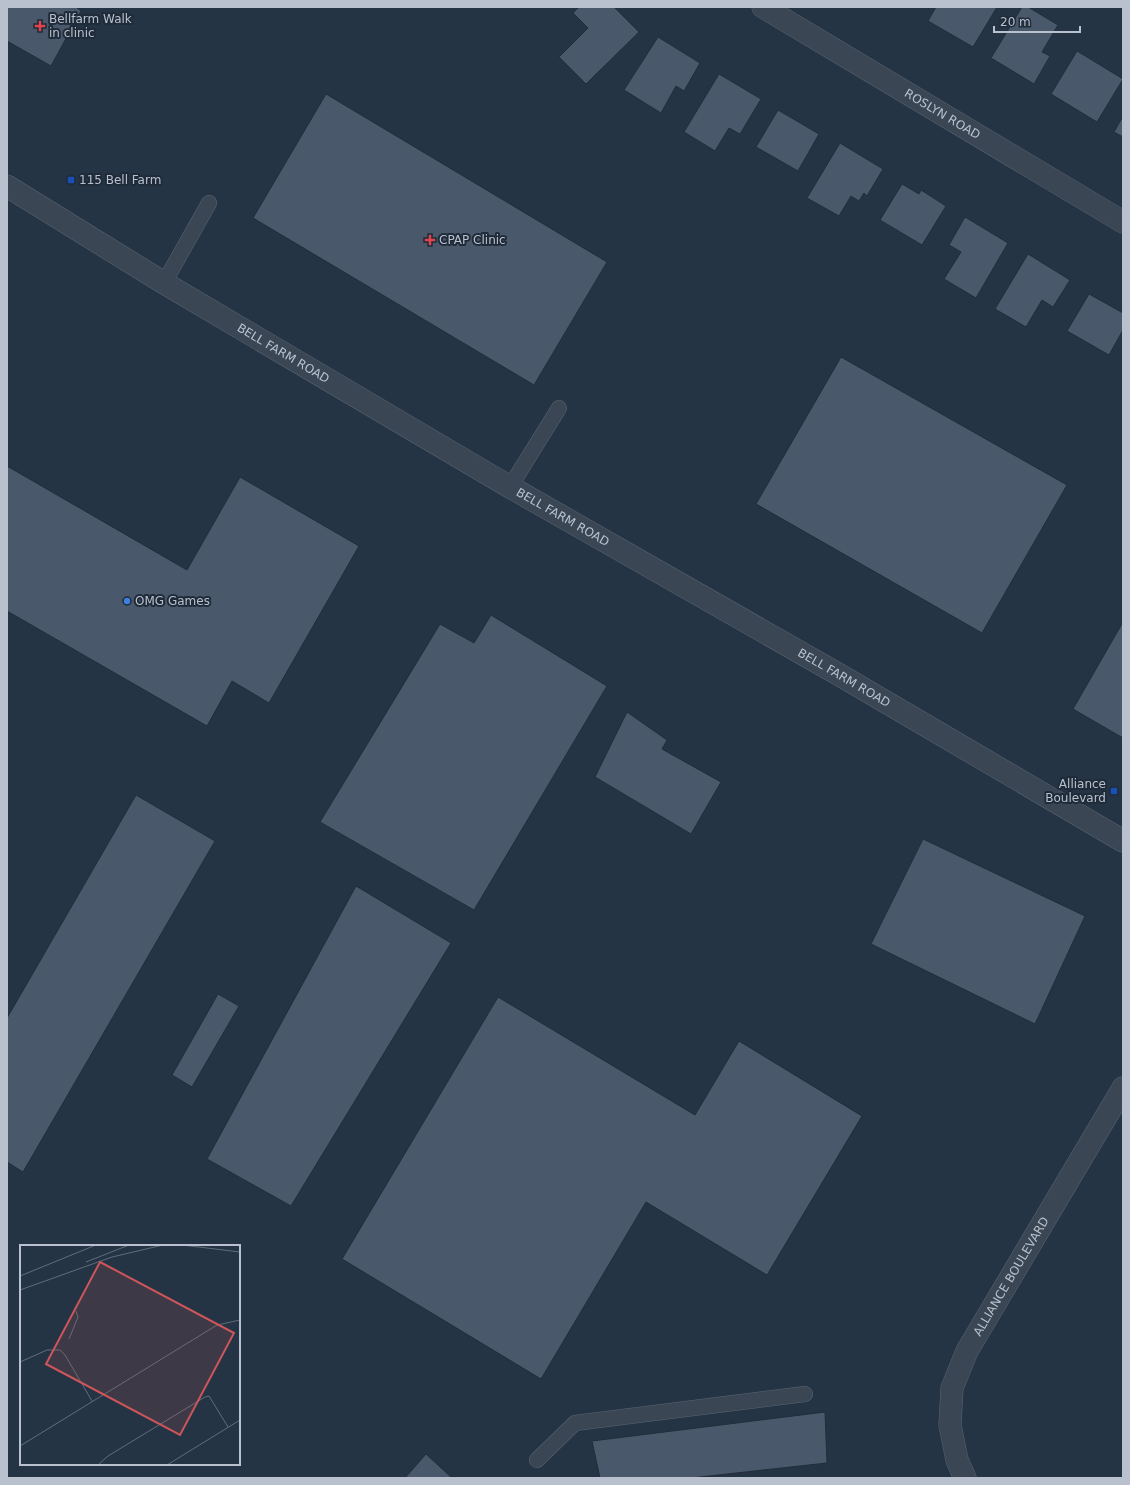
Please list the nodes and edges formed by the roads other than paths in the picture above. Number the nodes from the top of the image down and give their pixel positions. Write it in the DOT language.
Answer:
graph roads {
  1 [pos="763,7"];
  2 [pos="7,186"];
  3 [pos="209,203"];
  4 [pos="1123,222"];
  5 [pos="164,283"];
  6 [pos="559,408"];
  7 [pos="510,487"];
  8 [pos="1123,841"];
  9 [pos="1123,1088"];
  10 [pos="805,1394"];
  11 [pos="536,1460"];
  12 [pos="966,1478"];
  1 -- 4 [label="street, ROSLYN ROAD"];
  2 -- 5 [label="street, BELL FARM ROAD"];
  3 -- 5 [label="lane"];
  5 -- 7 [label="street, BELL FARM ROAD"];
  6 -- 7 [label="lane"];
  7 -- 8 [label="street, BELL FARM ROAD"];
  9 -- 12 [label="street, ALLIANCE BOULEVARD"];
  10 -- 11 [label="lane"];
}
